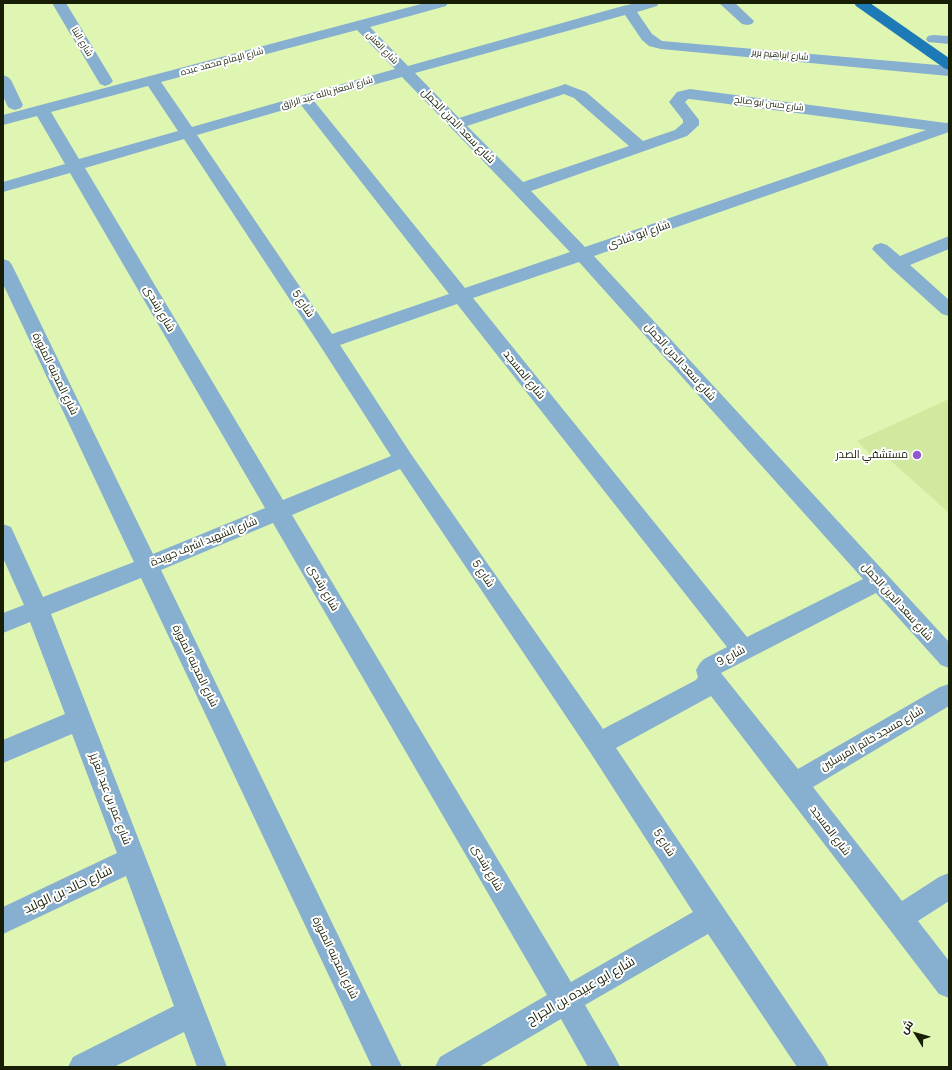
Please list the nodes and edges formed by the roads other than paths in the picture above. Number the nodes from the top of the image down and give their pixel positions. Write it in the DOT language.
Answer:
graph roads {
  1 [pos="59,3"];
  2 [pos="400,3"];
  3 [pos="441,3"];
  4 [pos="652,3"];
  5 [pos="726,3"];
  6 [pos="861,3"];
  7 [pos="881,3"];
  8 [pos="628,9"];
  9 [pos="747,21"];
  10 [pos="360,25"];
  11 [pos="933,39"];
  12 [pos="949,40"];
  13 [pos="949,49"];
  14 [pos="949,65"];
  15 [pos="404,71"];
  16 [pos="949,71"];
  17 [pos="3,80"];
  18 [pos="152,80"];
  19 [pos="105,81"];
  20 [pos="70,96"];
  21 [pos="304,99"];
  22 [pos="9,107"];
  23 [pos="42,110"];
  24 [pos="3,120"];
  25 [pos="456,124"];
  26 [pos="948,128"];
  27 [pos="189,133"];
  28 [pos="640,147"];
  29 [pos="75,166"];
  30 [pos="3,187"];
  31 [pos="520,189"];
  32 [pos="949,242"];
  33 [pos="881,249"];
  34 [pos="582,254"];
  35 [pos="897,264"];
  36 [pos="3,265"];
  37 [pos="461,296"];
  38 [pos="949,310"];
  39 [pos="328,342"];
  40 [pos="404,459"];
  41 [pos="278,511"];
  42 [pos="3,533"];
  43 [pos="147,566"];
  44 [pos="879,582"];
  45 [pos="37,609"];
  46 [pos="3,623"];
  47 [pos="743,650"];
  48 [pos="949,658"];
  49 [pos="711,678"];
  50 [pos="949,694"];
  51 [pos="80,719"];
  52 [pos="599,744"];
  53 [pos="3,752"];
  54 [pos="795,784"];
  55 [pos="133,859"];
  56 [pos="949,886"];
  57 [pos="712,916"];
  58 [pos="898,919"];
  59 [pos="3,921"];
  60 [pos="949,984"];
  61 [pos="565,1000"];
  62 [pos="191,1013"];
  63 [pos="84,1067"];
  64 [pos="212,1067"];
  65 [pos="387,1067"];
  66 [pos="450,1067"];
  67 [pos="605,1067"];
  68 [pos="814,1067"];
  1 -- 19 [label="street, شارع البنا"];
  2 -- 19 [label="street, شارع الإمام محمد عبده"];
  3 -- 10 [label="street, شارع الإمام محمد عبده"];
  4 -- 8 [label="street, شارع المعتز بالله عبد الرازق"];
  5 -- 9 [label="street"];
  6 -- 14 [label="main road"];
  7 -- 11 [label="main road"];
  8 -- 15 [label="street, شارع المعتز بالله عبد الرازق"];
  8 -- 16 [label="street, شارع ابراهيم بربر"];
  10 -- 15 [label="street, شارع العش"];
  10 -- 18 [label="street, شارع الإمام محمد عبده"];
  11 -- 12 [label="street"];
  11 -- 13 [label="main road"];
  15 -- 21 [label="street, شارع المعتز بالله عبد الرازق"];
  15 -- 25 [label="street, شارع سعد الدين الجمل"];
  17 -- 22 [label="street"];
  18 -- 20 [label="street, شارع الإمام محمد عبده"];
  18 -- 27 [label="street, شارع 5"];
  19 -- 20 [label="street, شارع الإمام محمد عبده"];
  20 -- 22 [label="street, شارع الإمام محمد عبده"];
  20 -- 23 [label="street, شارع الإمام محمد عبده"];
  21 -- 27 [label="street, شارع المعتز بالله عبد الرازق"];
  21 -- 37 [label="street, شارع المسجد"];
  23 -- 24 [label="street, شارع الإمام محمد عبده"];
  23 -- 29 [label="street, شارع رشدى"];
  25 -- 28 [label="street"];
  25 -- 31 [label="street, شارع سعد الدين الجمل"];
  26 -- 28 [label="street, شارع حسن ابو صالح"];
  26 -- 34 [label="street, شارع ابو شادى"];
  27 -- 29 [label="street, شارع المعتز بالله عبد الرازق"];
  27 -- 39 [label="street, شارع 5"];
  28 -- 31 [label="street"];
  29 -- 30 [label="street, شارع المعتز بالله عبد الرازق"];
  29 -- 41 [label="street, شارع رشدى"];
  31 -- 34 [label="street, شارع سعد الدين الجمل"];
  32 -- 35 [label="street"];
  33 -- 35 [label="street"];
  34 -- 37 [label="street, شارع ابو شادى"];
  34 -- 44 [label="street, شارع سعد الدين الجمل"];
  35 -- 38 [label="street"];
  36 -- 43 [label="street, شارع المدينه المنورة"];
  37 -- 39 [label="street, شارع ابو شادى"];
  37 -- 47 [label="street, شارع المسجد"];
  39 -- 40 [label="street, شارع 5"];
  40 -- 41 [label="street, شارع الشهيد اشرف جويدة"];
  40 -- 52 [label="street, شارع 5"];
  41 -- 43 [label="street, شارع الشهيد اشرف جويدة"];
  41 -- 61 [label="street, شارع رشدى"];
  42 -- 45 [label="street, شارع عمر بن عبد العزيز"];
  43 -- 45 [label="street, شارع الشهيد اشرف جويدة"];
  43 -- 65 [label="street, شارع المدينه المنورة"];
  44 -- 47 [label="street, شارع 9"];
  44 -- 48 [label="street, شارع سعد الدين الجمل"];
  45 -- 46 [label="street, شارع الشهيد اشرف جويدة"];
  45 -- 51 [label="street, شارع عمر بن عبد العزيز"];
  47 -- 49 [label="street, شارع 9"];
  49 -- 52 [label="street, شارع 9"];
  49 -- 54 [label="street, شارع المسجد"];
  50 -- 54 [label="street, شارع مسجد خاتم المرسلين"];
  51 -- 53 [label="street"];
  51 -- 55 [label="street, شارع عمر بن عبد العزيز"];
  52 -- 57 [label="street, شارع 5"];
  54 -- 58 [label="street, شارع المسجد"];
  55 -- 59 [label="street, شارع خالد بن الوليد"];
  55 -- 62 [label="street, شارع عمر بن عبد العزيز"];
  56 -- 58 [label="street"];
  57 -- 61 [label="street, شارع ابو عبيده بن الجراح"];
  57 -- 68 [label="street, شارع 5"];
  58 -- 60 [label="street, شارع المسجد"];
  61 -- 66 [label="street, شارع ابو عبيده بن الجراح"];
  61 -- 67 [label="street, شارع رشدى"];
  62 -- 63 [label="street"];
  62 -- 64 [label="street, شارع عمر بن عبد العزيز"];
}
